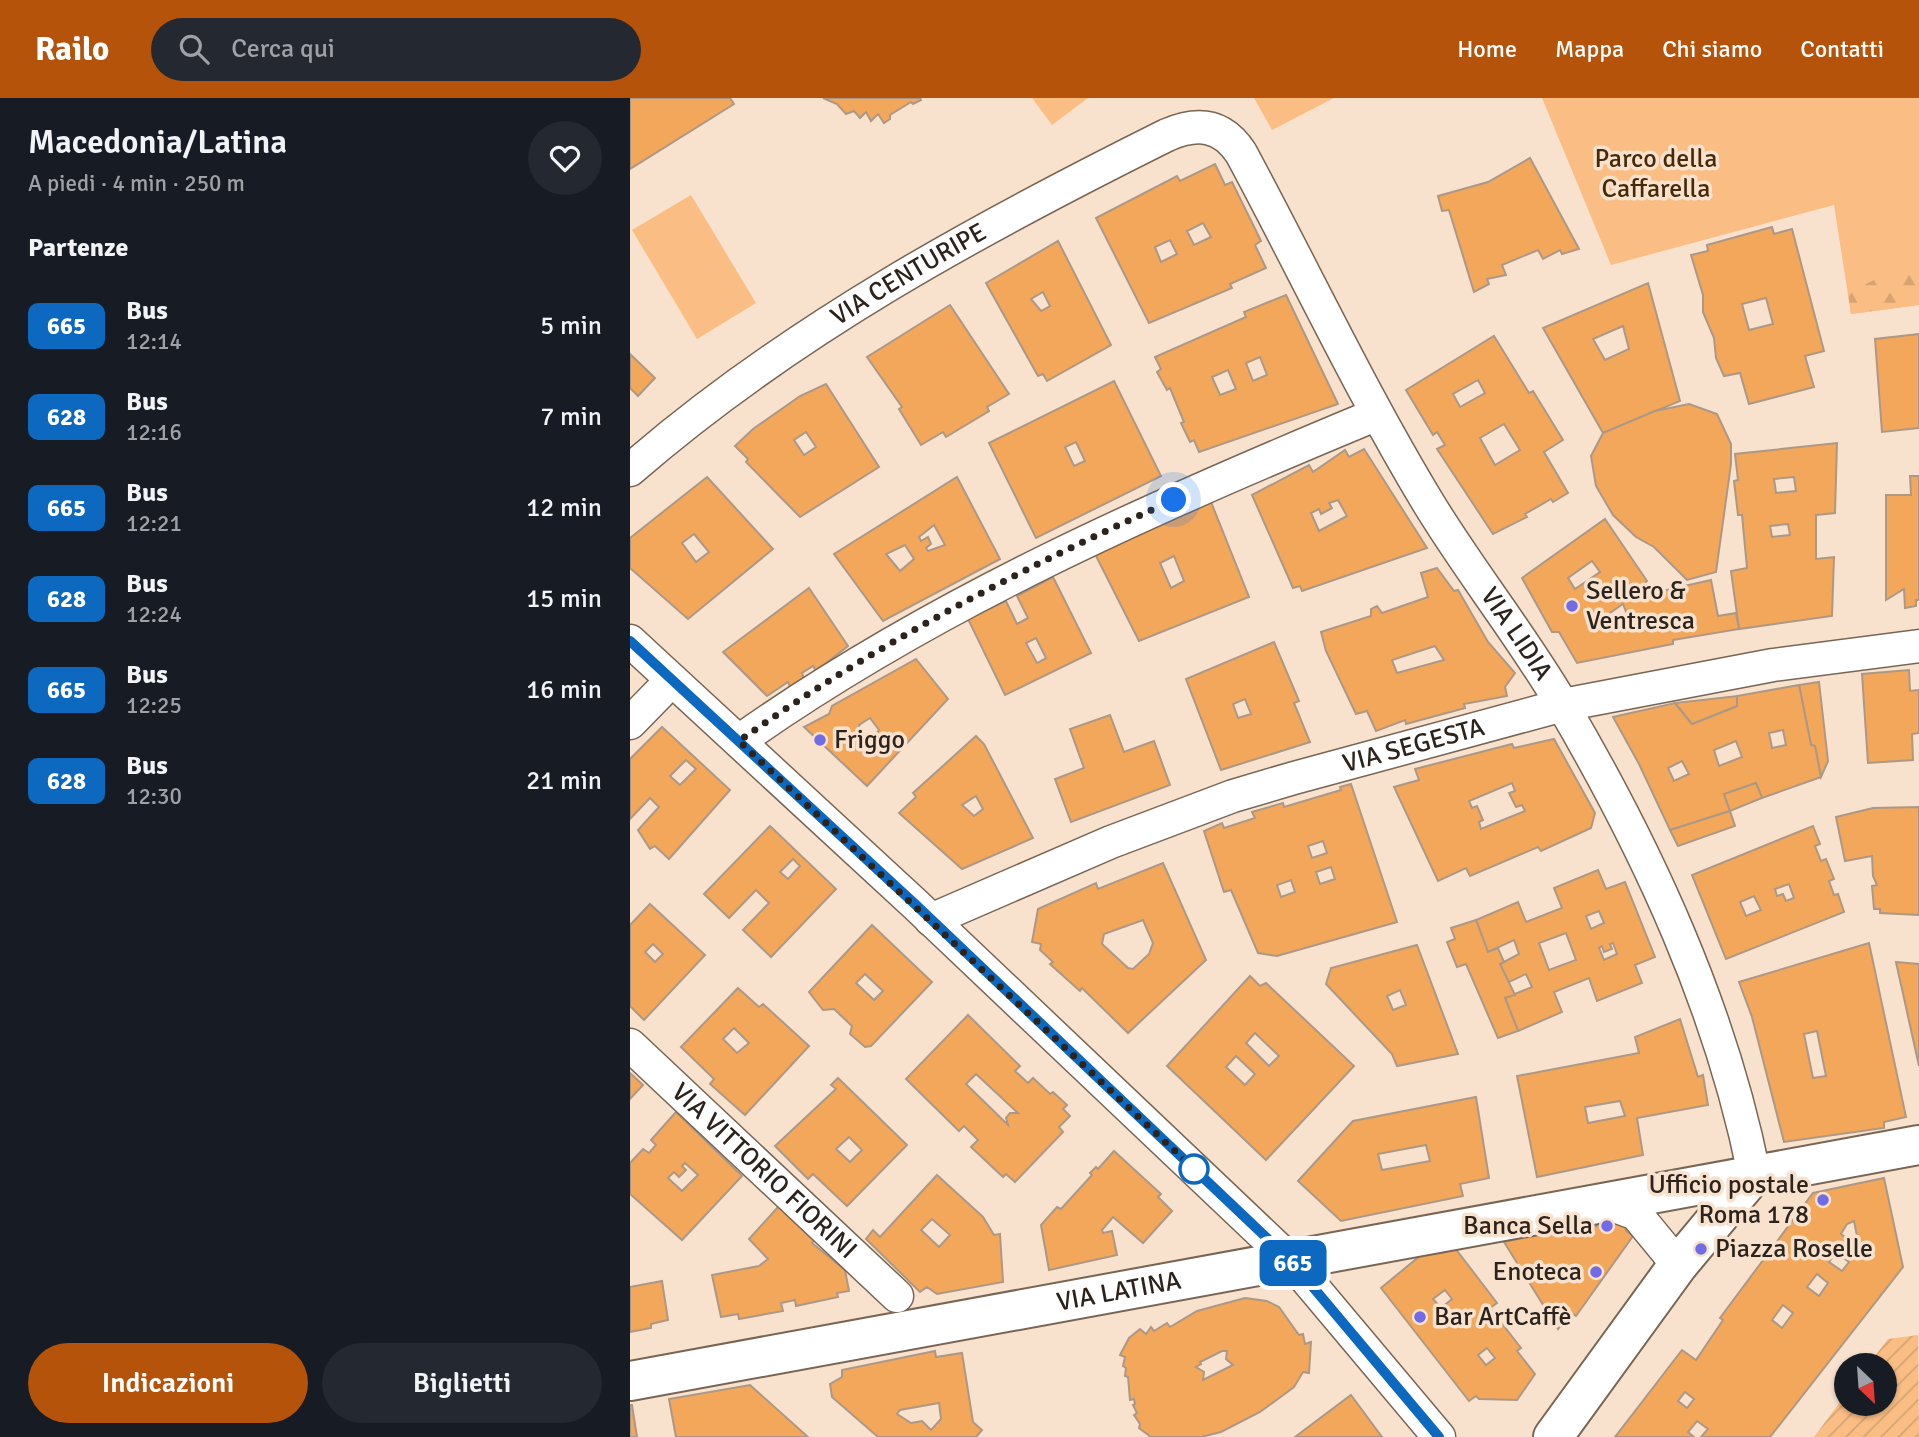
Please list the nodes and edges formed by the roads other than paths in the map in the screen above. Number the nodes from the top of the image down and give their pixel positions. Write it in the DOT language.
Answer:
graph roads {
  1 [pos="1213,128"];
  2 [pos="1376,415"];
  3 [pos="630,470"];
  4 [pos="630,641"];
  5 [pos="1919,646"];
  6 [pos="672,680"];
  7 [pos="1563,705"];
  8 [pos="630,723"];
  9 [pos="739,741"];
  10 [pos="931,920"];
  11 [pos="630,1045"];
  12 [pos="1919,1144"];
  13 [pos="1754,1174"];
  14 [pos="1607,1203"];
  15 [pos="1291,1261"];
  16 [pos="1678,1265"];
  17 [pos="897,1296"];
  18 [pos="630,1381"];
  19 [pos="1439,1437"];
  20 [pos="1553,1437"];
  1 -- 2 [label="street, VIA LIDIA"];
  1 -- 3 [label="street, VIA CENTURIPE"];
  2 -- 7 [label="street, VIA LIDIA"];
  2 -- 9 [label="street"];
  4 -- 6 [label="street"];
  5 -- 7 [label="street, VIA SEGESTA"];
  6 -- 8 [label="street"];
  6 -- 9 [label="street"];
  7 -- 10 [label="street, VIA SEGESTA"];
  7 -- 13 [label="street, VIA LIDIA"];
  9 -- 10 [label="street"];
  10 -- 15 [label="street"];
  11 -- 17 [label="street, VIA VITTORIO FIORINI"];
  12 -- 13 [label="street"];
  13 -- 14 [label="street"];
  13 -- 16 [label="street"];
  14 -- 15 [label="street, VIA LATINA"];
  14 -- 16 [label="street"];
  15 -- 18 [label="street, VIA LATINA"];
  15 -- 19 [label="street"];
  16 -- 20 [label="street"];
}
